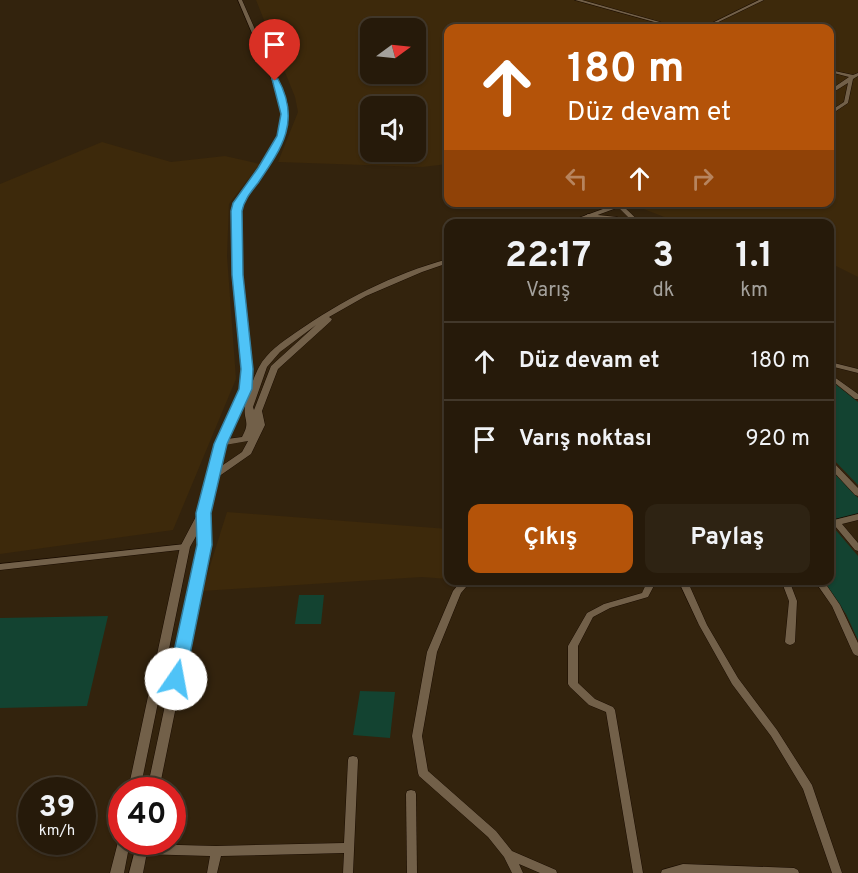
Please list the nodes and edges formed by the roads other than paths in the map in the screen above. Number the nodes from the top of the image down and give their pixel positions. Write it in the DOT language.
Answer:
graph roads {
  1 [pos="240,0"];
  2 [pos="577,0"];
  3 [pos="762,0"];
  4 [pos="660,24"];
  5 [pos="713,24"];
  6 [pos="834,72"];
  7 [pos="854,76"];
  8 [pos="834,89"];
  9 [pos="834,110"];
  10 [pos="617,207"];
  11 [pos="621,207"];
  12 [pos="588,216"];
  13 [pos="579,219"];
  14 [pos="617,219"];
  15 [pos="634,219"];
  16 [pos="444,262"];
  17 [pos="336,311"];
  18 [pos="834,365"];
  19 [pos="858,371"];
  20 [pos="260,376"];
  21 [pos="271,376"];
  22 [pos="834,379"];
  23 [pos="256,386"];
  24 [pos="267,387"];
  25 [pos="252,397"];
  26 [pos="858,397"];
  27 [pos="262,398"];
  28 [pos="220,444"];
  29 [pos="834,468"];
  30 [pos="213,476"];
  31 [pos="858,493"];
  32 [pos="203,513"];
  33 [pos="858,517"];
  34 [pos="834,523"];
  35 [pos="834,524"];
  36 [pos="185,547"];
  37 [pos="858,548"];
  38 [pos="0,567"];
  39 [pos="463,585"];
  40 [pos="650,585"];
  41 [pos="684,585"];
  42 [pos="788,585"];
  43 [pos="822,585"];
  44 [pos="790,642"];
  45 [pos="858,653"];
  46 [pos="353,760"];
  47 [pos="137,777"];
  48 [pos="156,777"];
  49 [pos="411,794"];
  50 [pos="349,848"];
  51 [pos="186,849"];
  52 [pos="216,851"];
  53 [pos="508,854"];
  54 [pos="121,855"];
  55 [pos="140,855"];
  56 [pos="117,873"];
  57 [pos="136,873"];
  58 [pos="212,873"];
  59 [pos="348,873"];
  60 [pos="412,873"];
  61 [pos="518,873"];
  62 [pos="552,873"];
  63 [pos="638,873"];
  64 [pos="666,873"];
  65 [pos="795,873"];
  66 [pos="837,873"];
  1 -- 28 [label="street"];
  2 -- 4 [label="street"];
  3 -- 5 [label="street"];
  6 -- 7 [label="street"];
  7 -- 8 [label="street"];
  7 -- 9 [label="street"];
  10 -- 12 [label="street"];
  11 -- 15 [label="street"];
  12 -- 13 [label="street"];
  12 -- 14 [label="street"];
  16 -- 17 [label="street"];
  17 -- 20 [label="street"];
  17 -- 21 [label="street"];
  18 -- 19 [label="street"];
  20 -- 21 [label="street"];
  20 -- 23 [label="street"];
  21 -- 24 [label="street"];
  22 -- 26 [label="street"];
  23 -- 24 [label="street"];
  23 -- 25 [label="street"];
  24 -- 27 [label="street"];
  25 -- 27 [label="street"];
  25 -- 28 [label="street"];
  27 -- 30 [label="street"];
  28 -- 30 [label="street"];
  29 -- 31 [label="street"];
  30 -- 32 [label="street"];
  32 -- 36 [label="street"];
  32 -- 48 [label="street"];
  33 -- 34 [label="street"];
  35 -- 37 [label="street"];
  36 -- 38 [label="street"];
  36 -- 47 [label="street"];
  39 -- 53 [label="street"];
  40 -- 63 [label="street"];
  41 -- 66 [label="street"];
  42 -- 44 [label="street"];
  43 -- 45 [label="street"];
  46 -- 50 [label="street"];
  49 -- 60 [label="street"];
  50 -- 52 [label="street"];
  50 -- 59 [label="street"];
  51 -- 52 [label="street"];
  52 -- 58 [label="street"];
  53 -- 61 [label="street"];
  53 -- 62 [label="street"];
  54 -- 56 [label="street"];
  55 -- 57 [label="street"];
  64 -- 65 [label="street"];
}
